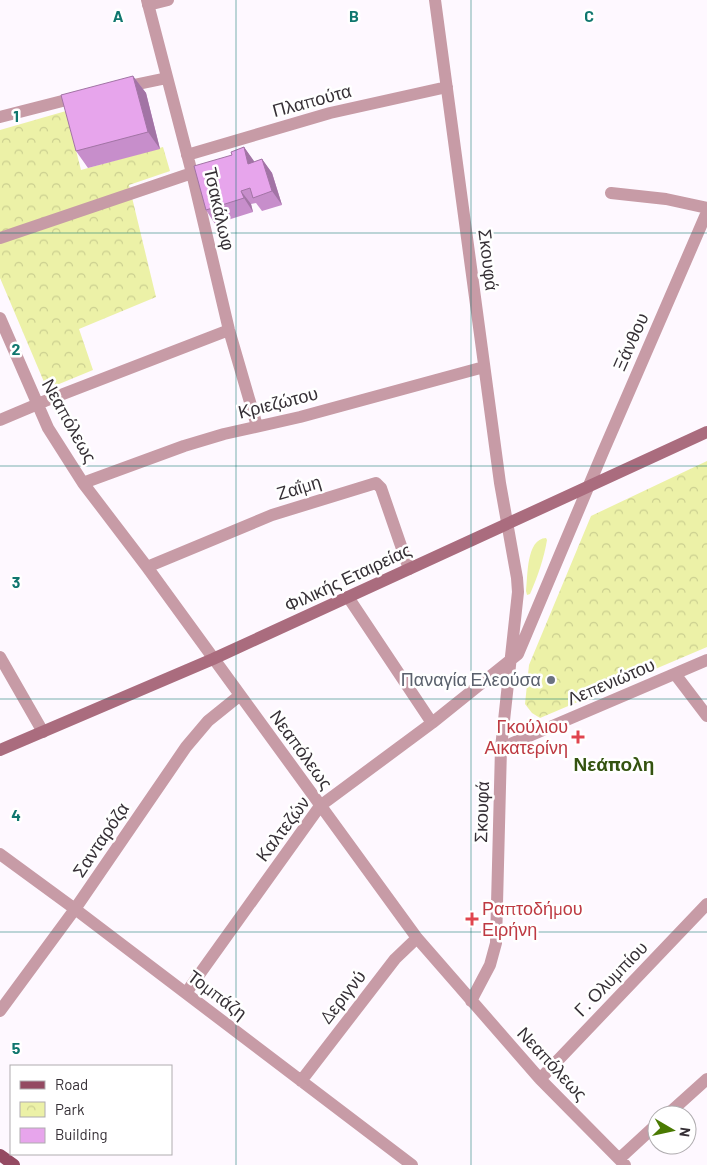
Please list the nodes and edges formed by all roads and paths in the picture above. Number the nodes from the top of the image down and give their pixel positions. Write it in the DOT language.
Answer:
graph roads {
  1 [pos="168,0"];
  2 [pos="436,0"];
  3 [pos="147,3"];
  4 [pos="168,78"];
  5 [pos="447,86"];
  6 [pos="110,90"];
  7 [pos="92,94"];
  8 [pos="0,117"];
  9 [pos="187,155"];
  10 [pos="192,173"];
  11 [pos="611,193"];
  12 [pos="707,208"];
  13 [pos="706,219"];
  14 [pos="0,238"];
  15 [pos="0,318"];
  16 [pos="229,330"];
  17 [pos="484,367"];
  18 [pos="37,405"];
  19 [pos="0,420"];
  20 [pos="257,426"];
  21 [pos="707,432"];
  22 [pos="83,483"];
  23 [pos="588,486"];
  24 [pos="506,524"];
  25 [pos="147,567"];
  26 [pos="409,569"];
  27 [pos="348,597"];
  28 [pos="0,657"];
  29 [pos="213,659"];
  30 [pos="707,660"];
  31 [pos="510,661"];
  32 [pos="675,674"];
  33 [pos="239,696"];
  34 [pos="707,716"];
  35 [pos="432,722"];
  36 [pos="43,732"];
  37 [pos="501,748"];
  38 [pos="0,750"];
  39 [pos="320,806"];
  40 [pos="0,854"];
  41 [pos="707,904"];
  42 [pos="75,909"];
  43 [pos="417,938"];
  44 [pos="186,993"];
  45 [pos="471,1001"];
  46 [pos="0,1011"];
  47 [pos="540,1079"];
  48 [pos="707,1079"];
  49 [pos="301,1081"];
  50 [pos="678,1105"];
  51 [pos="647,1135"];
  52 [pos="0,1155"];
  53 [pos="622,1162"];
  54 [pos="14,1165"];
  55 [pos="412,1165"];
  1 -- 3 [label="street"];
  2 -- 5 [label="street, Σκουφά"];
  3 -- 4 [label="street, Τσακάλωφ"];
  4 -- 6 [label="street"];
  4 -- 9 [label="street, Τσακάλωφ"];
  5 -- 9 [label="street, Πλαπούτα"];
  5 -- 17 [label="street, Σκουφά"];
  7 -- 8 [label="street"];
  9 -- 10 [label="street, Τσακάλωφ"];
  10 -- 14 [label="street"];
  10 -- 16 [label="street, Τσακάλωφ"];
  11 -- 12 [label="street"];
  13 -- 23 [label="street, Ξάνθου"];
  15 -- 18 [label="street, Νεαπόλεως"];
  16 -- 18 [label="street"];
  16 -- 20 [label="street, Τσακάλωφ"];
  17 -- 20 [label="street, Κριεζώτου"];
  17 -- 24 [label="street, Σκουφά"];
  18 -- 19 [label="street"];
  18 -- 22 [label="street, Νεαπόλεως"];
  20 -- 22 [label="street, Κριεζώτου"];
  21 -- 23 [label="street, Φιλικής Εταιρείας"];
  22 -- 25 [label="street, Νεαπόλεως"];
  23 -- 24 [label="street, Φιλικής Εταιρείας"];
  23 -- 31 [label="street"];
  24 -- 26 [label="street, Φιλικής Εταιρείας"];
  24 -- 31 [label="street, Σκουφά"];
  25 -- 26 [label="street, Ζαΐμη"];
  25 -- 29 [label="street, Νεαπόλεως"];
  26 -- 27 [label="street, Φιλικής Εταιρείας"];
  27 -- 29 [label="street, Φιλικής Εταιρείας"];
  27 -- 35 [label="street"];
  28 -- 36 [label="street"];
  29 -- 33 [label="street, Νεαπόλεως"];
  29 -- 36 [label="street, Φιλικής Εταιρείας"];
  30 -- 32 [label="street, Λεπενιώτου"];
  31 -- 35 [label="street, Καλτεζών"];
  31 -- 37 [label="street, Σκουφά"];
  32 -- 34 [label="street"];
  32 -- 37 [label="street, Λεπενιώτου"];
  33 -- 39 [label="street, Νεαπόλεως"];
  33 -- 42 [label="street, Σανταρόζα"];
  35 -- 39 [label="street, Καλτεζών"];
  36 -- 38 [label="street, Φιλικής Εταιρείας"];
  37 -- 45 [label="street, Σκουφά"];
  39 -- 43 [label="street, Νεαπόλεως"];
  39 -- 44 [label="street, Καλτεζών"];
  40 -- 42 [label="street, Τομπάζη"];
  41 -- 47 [label="street, Γ. Ολυμπίου"];
  42 -- 44 [label="street, Τομπάζη"];
  42 -- 46 [label="street, Σανταρόζα"];
  43 -- 45 [label="street, Νεαπόλεως"];
  43 -- 49 [label="street, Δεριγνύ"];
  44 -- 49 [label="street, Τομπάζη"];
  45 -- 47 [label="street, Νεαπόλεως"];
  47 -- 53 [label="street, Νεαπόλεως"];
  48 -- 50 [label="street"];
  49 -- 55 [label="street, Τομπάζη"];
  51 -- 53 [label="street"];
  52 -- 54 [label="main road"];
}
